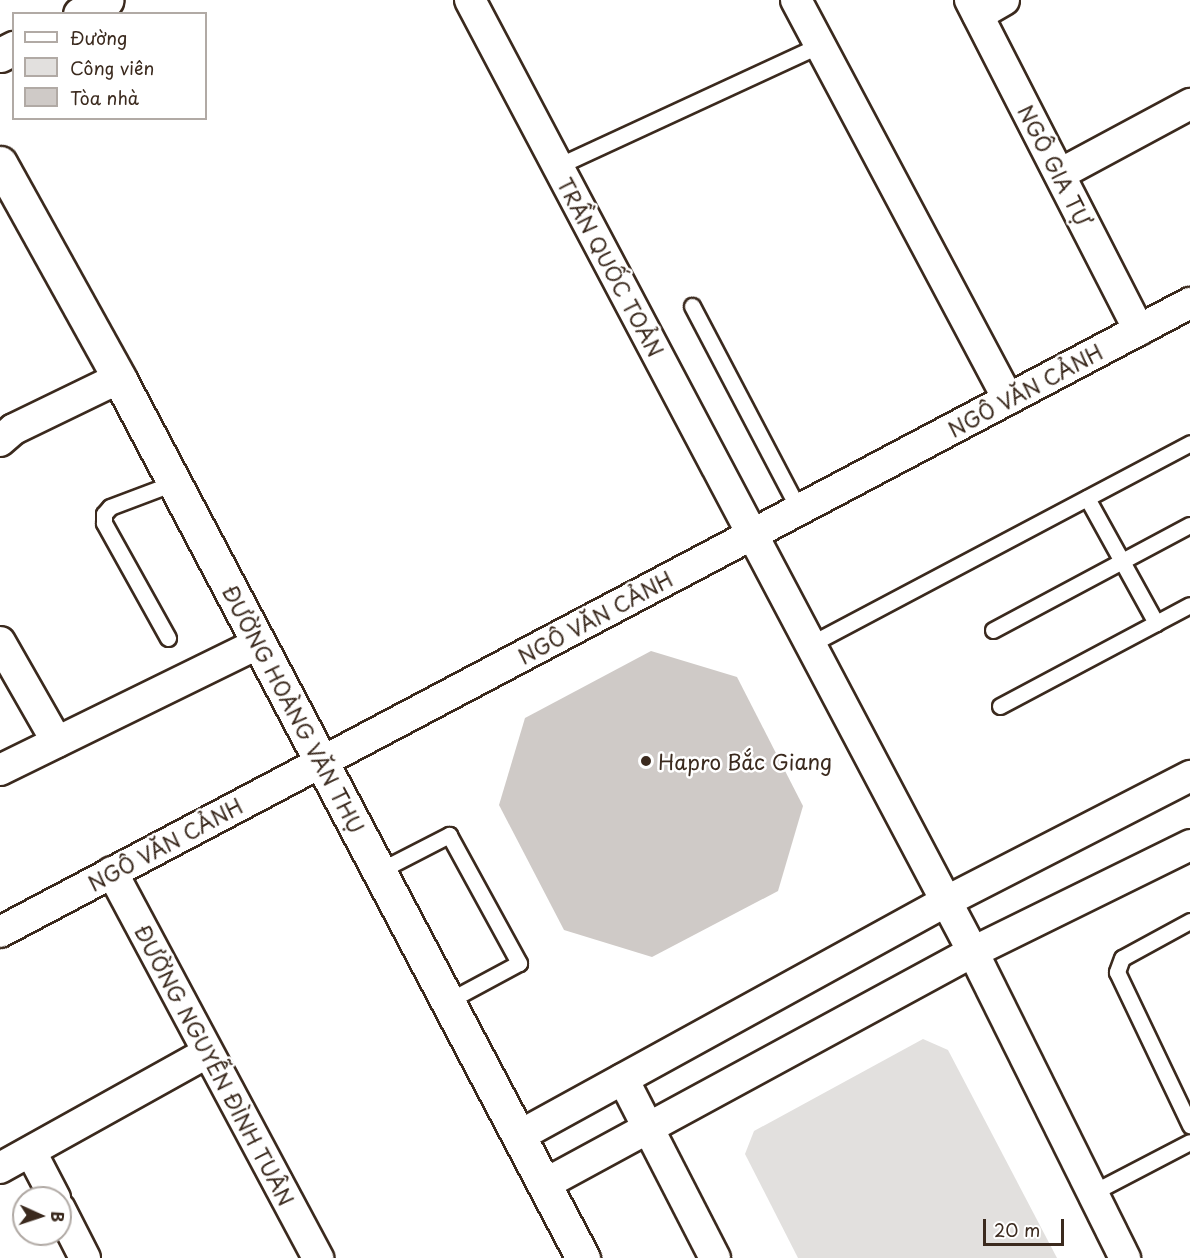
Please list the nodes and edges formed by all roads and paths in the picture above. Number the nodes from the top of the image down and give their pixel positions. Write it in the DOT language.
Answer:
graph roads {
  1 [pos="106,0"];
  2 [pos="470,0"];
  3 [pos="796,0"];
  4 [pos="1004,0"];
  5 [pos="974,7"];
  6 [pos="84,12"];
  7 [pos="820,45"];
  8 [pos="1190,104"];
  9 [pos="0,163"];
  10 [pos="558,166"];
  11 [pos="1060,174"];
  12 [pos="1190,303"];
  13 [pos="692,306"];
  14 [pos="1139,330"];
  15 [pos="119,378"];
  16 [pos="1008,399"];
  17 [pos="0,441"];
  18 [pos="1190,443"];
  19 [pos="174,483"];
  20 [pos="1087,498"];
  21 [pos="799,510"];
  22 [pos="1190,525"];
  23 [pos="752,535"];
  24 [pos="1121,560"];
  25 [pos="1190,605"];
  26 [pos="1156,624"];
  27 [pos="993,630"];
  28 [pos="168,638"];
  29 [pos="0,642"];
  30 [pos="259,643"];
  31 [pos="809,645"];
  32 [pos="1000,706"];
  33 [pos="57,742"];
  34 [pos="321,762"];
  35 [pos="0,770"];
  36 [pos="1190,776"];
  37 [pos="1190,845"];
  38 [pos="379,871"];
  39 [pos="112,872"];
  40 [pos="945,902"];
  41 [pos="1190,921"];
  42 [pos="2,927"];
  43 [pos="973,952"];
  44 [pos="448,1002"];
  45 [pos="207,1053"];
  46 [pos="623,1079"];
  47 [pos="1190,1125"];
  48 [pos="648,1128"];
  49 [pos="519,1136"];
  50 [pos="1190,1142"];
  51 [pos="31,1152"];
  52 [pos="0,1168"];
  53 [pos="545,1185"];
  54 [pos="49,1186"];
  55 [pos="1092,1193"];
  56 [pos="72,1232"];
  57 [pos="86,1258"];
  58 [pos="318,1258"];
  59 [pos="583,1258"];
  60 [pos="715,1258"];
  61 [pos="1125,1258"];
  1 -- 6 [label="street"];
  2 -- 10 [label="street, TRẦN QUỐC TOẢN"];
  3 -- 7 [label="street"];
  4 -- 5 [label="street"];
  5 -- 11 [label="street, NGÔ GIA TỰ"];
  7 -- 10 [label="lane"];
  7 -- 16 [label="street"];
  8 -- 11 [label="street"];
  9 -- 15 [label="street, ĐƯỜNG HOÀNG VĂN THỤ"];
  10 -- 23 [label="street, TRẦN QUỐC TOẢN"];
  11 -- 14 [label="street, NGÔ GIA TỰ"];
  12 -- 14 [label="street, NGÔ VĂN CẢNH"];
  13 -- 21 [label="lane"];
  14 -- 16 [label="street, NGÔ VĂN CẢNH"];
  15 -- 17 [label="street"];
  15 -- 19 [label="street, ĐƯỜNG HOÀNG VĂN THỤ"];
  16 -- 21 [label="street, NGÔ VĂN CẢNH"];
  18 -- 20 [label="lane"];
  19 -- 28 [label="lane"];
  19 -- 30 [label="street, ĐƯỜNG HOÀNG VĂN THỤ"];
  20 -- 24 [label="lane"];
  20 -- 31 [label="lane"];
  21 -- 23 [label="street, NGÔ VĂN CẢNH"];
  22 -- 24 [label="lane"];
  23 -- 31 [label="street, TRẦN QUỐC TOẢN"];
  23 -- 34 [label="street, NGÔ VĂN CẢNH"];
  24 -- 26 [label="lane"];
  24 -- 27 [label="lane"];
  25 -- 26 [label="lane"];
  26 -- 32 [label="lane"];
  29 -- 33 [label="street"];
  30 -- 33 [label="street"];
  30 -- 34 [label="street, ĐƯỜNG HOÀNG VĂN THỤ"];
  31 -- 40 [label="street, TRẦN QUỐC TOẢN"];
  33 -- 35 [label="street"];
  34 -- 38 [label="street, ĐƯỜNG HOÀNG VĂN THỤ"];
  34 -- 39 [label="street, NGÔ VĂN CẢNH"];
  36 -- 40 [label="street"];
  37 -- 43 [label="street"];
  38 -- 44 [label="street, ĐƯỜNG HOÀNG VĂN THỤ"];
  38 -- 44 [label="lane"];
  39 -- 42 [label="street, NGÔ VĂN CẢNH"];
  39 -- 45 [label="street, ĐƯỜNG NGUYỄN ĐÌNH TUÂN"];
  40 -- 43 [label="street, TRẦN QUỐC TOẢN"];
  40 -- 46 [label="street"];
  41 -- 47 [label="lane"];
  43 -- 48 [label="street"];
  43 -- 55 [label="street, TRẦN QUỐC TOẢN"];
  44 -- 49 [label="street, ĐƯỜNG HOÀNG VĂN THỤ"];
  45 -- 51 [label="street"];
  45 -- 58 [label="street, ĐƯỜNG NGUYỄN ĐÌNH TUÂN"];
  46 -- 48 [label="street"];
  46 -- 49 [label="street"];
  48 -- 53 [label="street"];
  48 -- 60 [label="street"];
  49 -- 53 [label="street, ĐƯỜNG HOÀNG VĂN THỤ"];
  50 -- 55 [label="lane"];
  51 -- 52 [label="street"];
  51 -- 54 [label="street"];
  53 -- 59 [label="street, ĐƯỜNG HOÀNG VĂN THỤ"];
  55 -- 61 [label="street, TRẦN QUỐC TOẢN"];
  56 -- 57 [label="street"];
}
